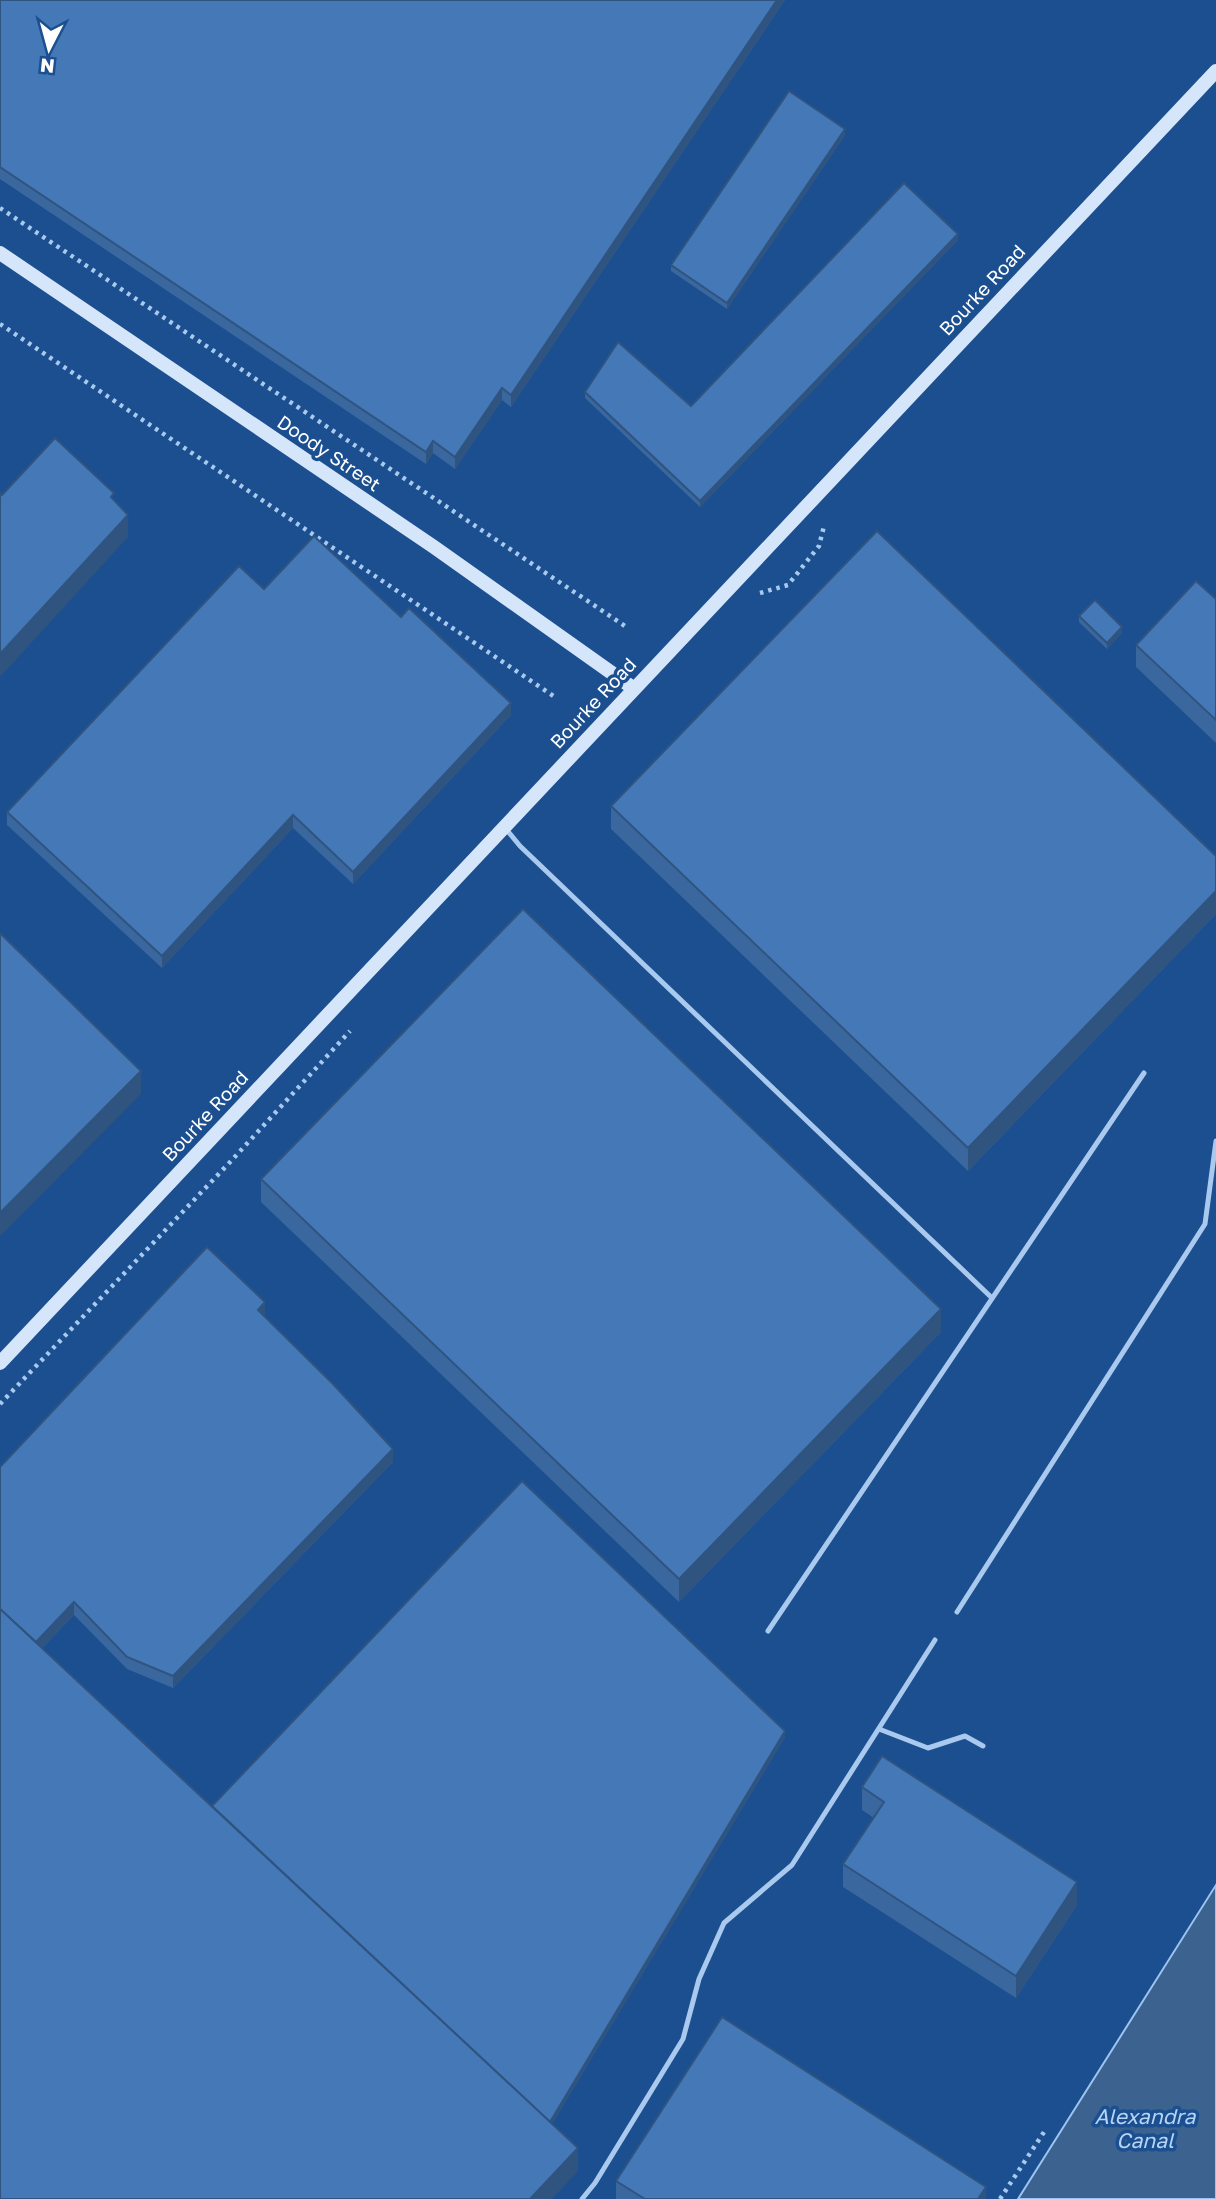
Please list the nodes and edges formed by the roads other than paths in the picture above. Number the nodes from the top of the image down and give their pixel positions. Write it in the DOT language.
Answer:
graph roads {
  1 [pos="1216,71"];
  2 [pos="0,253"];
  3 [pos="634,688"];
  4 [pos="504,826"];
  5 [pos="1144,1073"];
  6 [pos="1216,1140"];
  7 [pos="992,1298"];
  8 [pos="0,1363"];
  9 [pos="957,1612"];
  10 [pos="768,1632"];
  11 [pos="935,1640"];
  12 [pos="879,1730"];
  13 [pos="983,1746"];
  14 [pos="582,2199"];
  1 -- 3 [label="street, Bourke Road"];
  2 -- 3 [label="street, Doody Street"];
  3 -- 4 [label="street, Bourke Road"];
  4 -- 7 [label="lane"];
  4 -- 8 [label="street, Bourke Road"];
  5 -- 7 [label="lane"];
  6 -- 9 [label="lane"];
  7 -- 10 [label="lane"];
  11 -- 12 [label="lane"];
  12 -- 13 [label="lane"];
  12 -- 14 [label="lane"];
}
